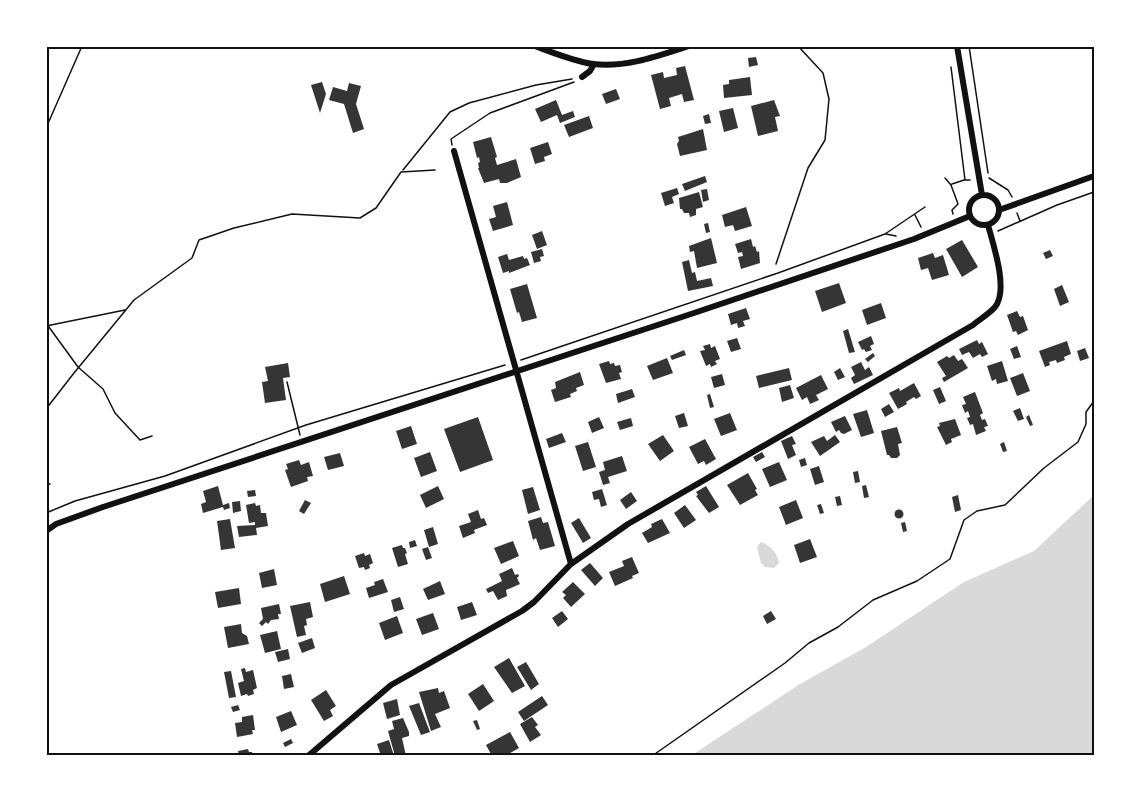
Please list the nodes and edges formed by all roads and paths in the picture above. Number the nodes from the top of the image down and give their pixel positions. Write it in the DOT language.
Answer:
graph roads {
  1 [pos="82,46"];
  2 [pos="535,46"];
  3 [pos="688,46"];
  4 [pos="798,46"];
  5 [pos="957,46"];
  6 [pos="969,46"];
  7 [pos="950,58"];
  8 [pos="594,64"];
  9 [pos="582,77"];
  10 [pos="46,128"];
  11 [pos="454,151"];
  12 [pos="435,170"];
  13 [pos="401,172"];
  14 [pos="1095,176"];
  15 [pos="945,178"];
  16 [pos="978,179"];
  17 [pos="965,180"];
  18 [pos="951,185"];
  19 [pos="1095,192"];
  20 [pos="982,195"];
  21 [pos="1015,204"];
  22 [pos="926,207"];
  23 [pos="999,210"];
  24 [pos="914,214"];
  25 [pos="970,216"];
  26 [pos="1020,221"];
  27 [pos="954,224"];
  28 [pos="988,225"];
  29 [pos="924,235"];
  30 [pos="990,235"];
  31 [pos="776,264"];
  32 [pos="125,310"];
  33 [pos="47,325"];
  34 [pos="513,363"];
  35 [pos="78,367"];
  36 [pos="516,371"];
  37 [pos="287,382"];
  38 [pos="1095,401"];
  39 [pos="46,409"];
  40 [pos="298,428"];
  41 [pos="152,436"];
  42 [pos="301,442"];
  43 [pos="46,484"];
  44 [pos="50,484"];
  45 [pos="46,513"];
  46 [pos="46,531"];
  47 [pos="571,564"];
  48 [pos="308,756"];
  49 [pos="652,756"];
  1 -- 10 [label="path"];
  2 -- 8 [label="street"];
  3 -- 8 [label="street"];
  4 -- 31 [label="path"];
  5 -- 16 [label="street"];
  6 -- 21 [label="path"];
  7 -- 17 [label="path"];
  8 -- 9 [label="street"];
  9 -- 11 [label="path"];
  9 -- 13 [label="path"];
  11 -- 34 [label="street"];
  12 -- 13 [label="path"];
  13 -- 32 [label="path"];
  14 -- 21 [label="street"];
  15 -- 18 [label="path"];
  16 -- 17 [label="path"];
  16 -- 20 [label="street"];
  17 -- 18 [label="path"];
  18 -- 27 [label="path"];
  19 -- 26 [label="path"];
  20 -- 23 [label="street"];
  20 -- 25 [label="street"];
  21 -- 23 [label="street"];
  21 -- 26 [label="path"];
  22 -- 24 [label="path"];
  23 -- 28 [label="street"];
  24 -- 29 [label="path"];
  24 -- 34 [label="path"];
  25 -- 27 [label="street"];
  25 -- 28 [label="street"];
  26 -- 30 [label="path"];
  27 -- 29 [label="street"];
  28 -- 30 [label="street"];
  29 -- 36 [label="street"];
  30 -- 47 [label="street"];
  32 -- 33 [label="path"];
  32 -- 35 [label="path"];
  33 -- 35 [label="path"];
  34 -- 36 [label="street"];
  34 -- 40 [label="path"];
  35 -- 39 [label="path"];
  35 -- 41 [label="path"];
  36 -- 42 [label="street"];
  36 -- 47 [label="street"];
  37 -- 40 [label="path"];
  38 -- 49 [label="path"];
  40 -- 42 [label="path"];
  40 -- 45 [label="path"];
  42 -- 46 [label="street"];
  43 -- 44 [label="path"];
  47 -- 48 [label="street"];
}
